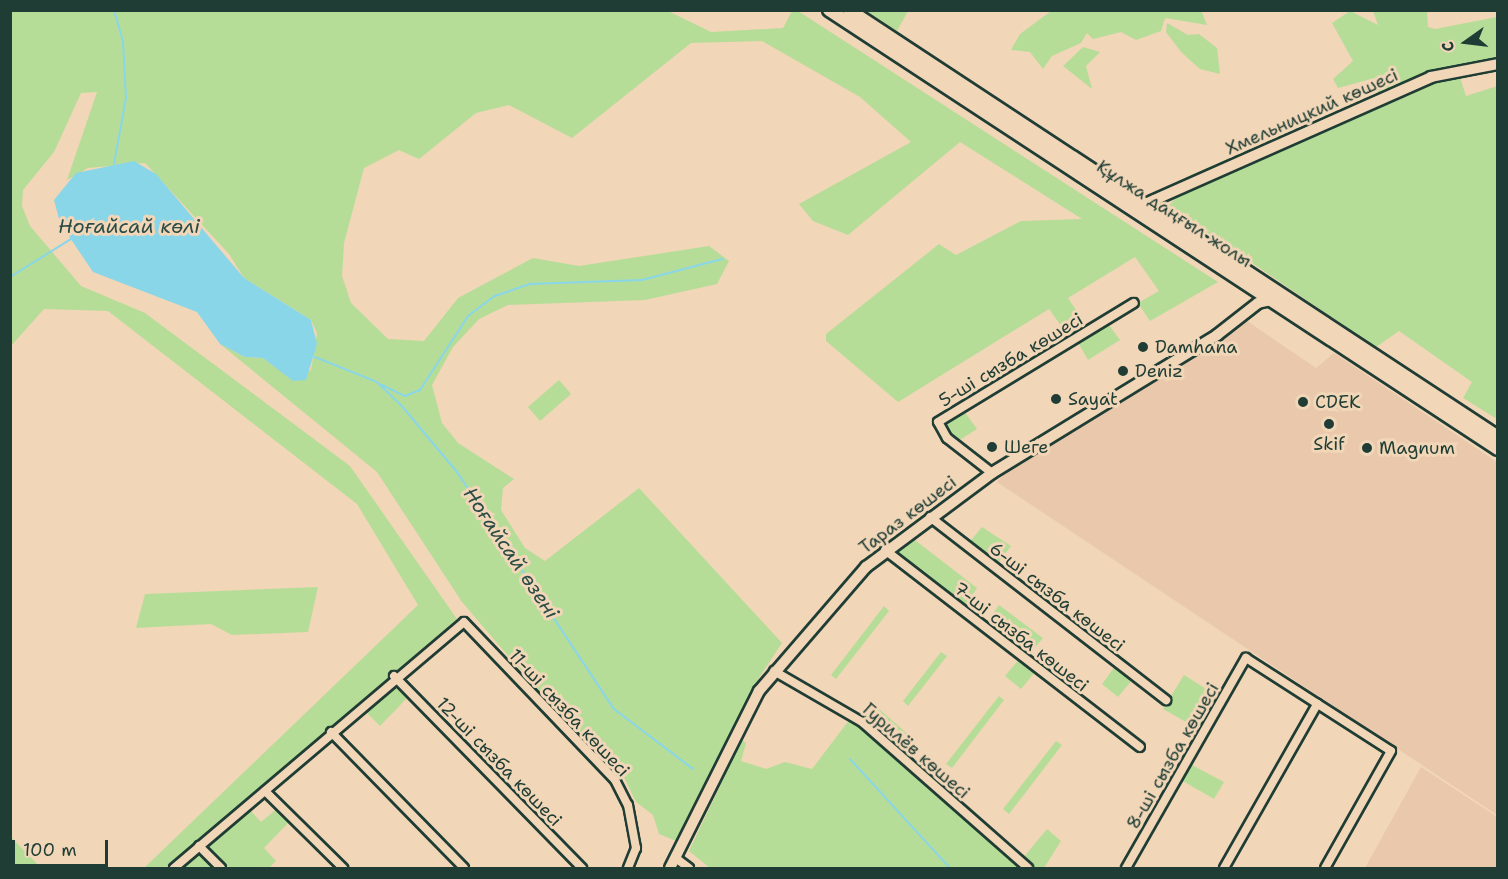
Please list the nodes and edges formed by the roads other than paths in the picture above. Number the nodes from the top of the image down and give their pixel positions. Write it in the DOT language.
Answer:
graph roads {
  1 [pos="829,10"];
  2 [pos="849,10"];
  3 [pos="1497,64"];
  4 [pos="1145,204"];
  5 [pos="1242,280"];
  6 [pos="1271,300"];
  7 [pos="1134,303"];
  8 [pos="1245,313"];
  9 [pos="1497,437"];
  10 [pos="1497,449"];
  11 [pos="992,473"];
  12 [pos="930,517"];
  13 [pos="885,550"];
  14 [pos="774,670"];
  15 [pos="394,676"];
  16 [pos="1166,700"];
  17 [pos="1317,704"];
  18 [pos="331,732"];
  19 [pos="1140,747"];
  20 [pos="265,791"];
  21 [pos="199,846"];
  22 [pos="677,859"];
  23 [pos="174,868"];
  24 [pos="221,868"];
  25 [pos="343,868"];
  26 [pos="464,868"];
  27 [pos="582,868"];
  28 [pos="628,868"];
  29 [pos="670,868"];
  30 [pos="689,868"];
  31 [pos="1028,868"];
  32 [pos="1126,868"];
  33 [pos="1224,868"];
  34 [pos="1325,868"];
  1 -- 5 [label="main road, Құлжа даңғыл жолы"];
  2 -- 4 [label="main road, Құлжа даңғыл жолы"];
  3 -- 4 [label="street, Хмельницкий көшесі"];
  4 -- 9 [label="main road, Құлжа даңғыл жолы"];
  5 -- 6 [label="main road, Құлжа даңғыл жолы"];
  5 -- 8 [label="street"];
  6 -- 8 [label="street, Тараз көшесі"];
  6 -- 10 [label="main road, Құлжа даңғыл жолы"];
  7 -- 11 [label="street, 5-ші сызба көшесі"];
  8 -- 11 [label="street, Тараз көшесі"];
  11 -- 12 [label="street, Тараз көшесі"];
  12 -- 13 [label="street, Тараз көшесі"];
  12 -- 16 [label="street, 6-ші сызба көшесі"];
  13 -- 14 [label="street, Тараз көшесі"];
  13 -- 19 [label="street, 7-ші сызба көшесі"];
  14 -- 22 [label="street, Тараз көшесі"];
  14 -- 31 [label="street, Гурилёв көшесі"];
  15 -- 18 [label="street"];
  15 -- 27 [label="street, 12-ші сызба көшесі"];
  15 -- 28 [label="street, 11-ші сызба көшесі"];
  17 -- 32 [label="street, 8-ші сызба көшесі"];
  17 -- 33 [label="street"];
  17 -- 34 [label="street"];
  18 -- 20 [label="street"];
  18 -- 26 [label="street"];
  20 -- 21 [label="street"];
  20 -- 25 [label="street"];
  21 -- 23 [label="street"];
  21 -- 24 [label="street"];
  22 -- 29 [label="street, Тараз көшесі"];
  22 -- 30 [label="street"];
}
